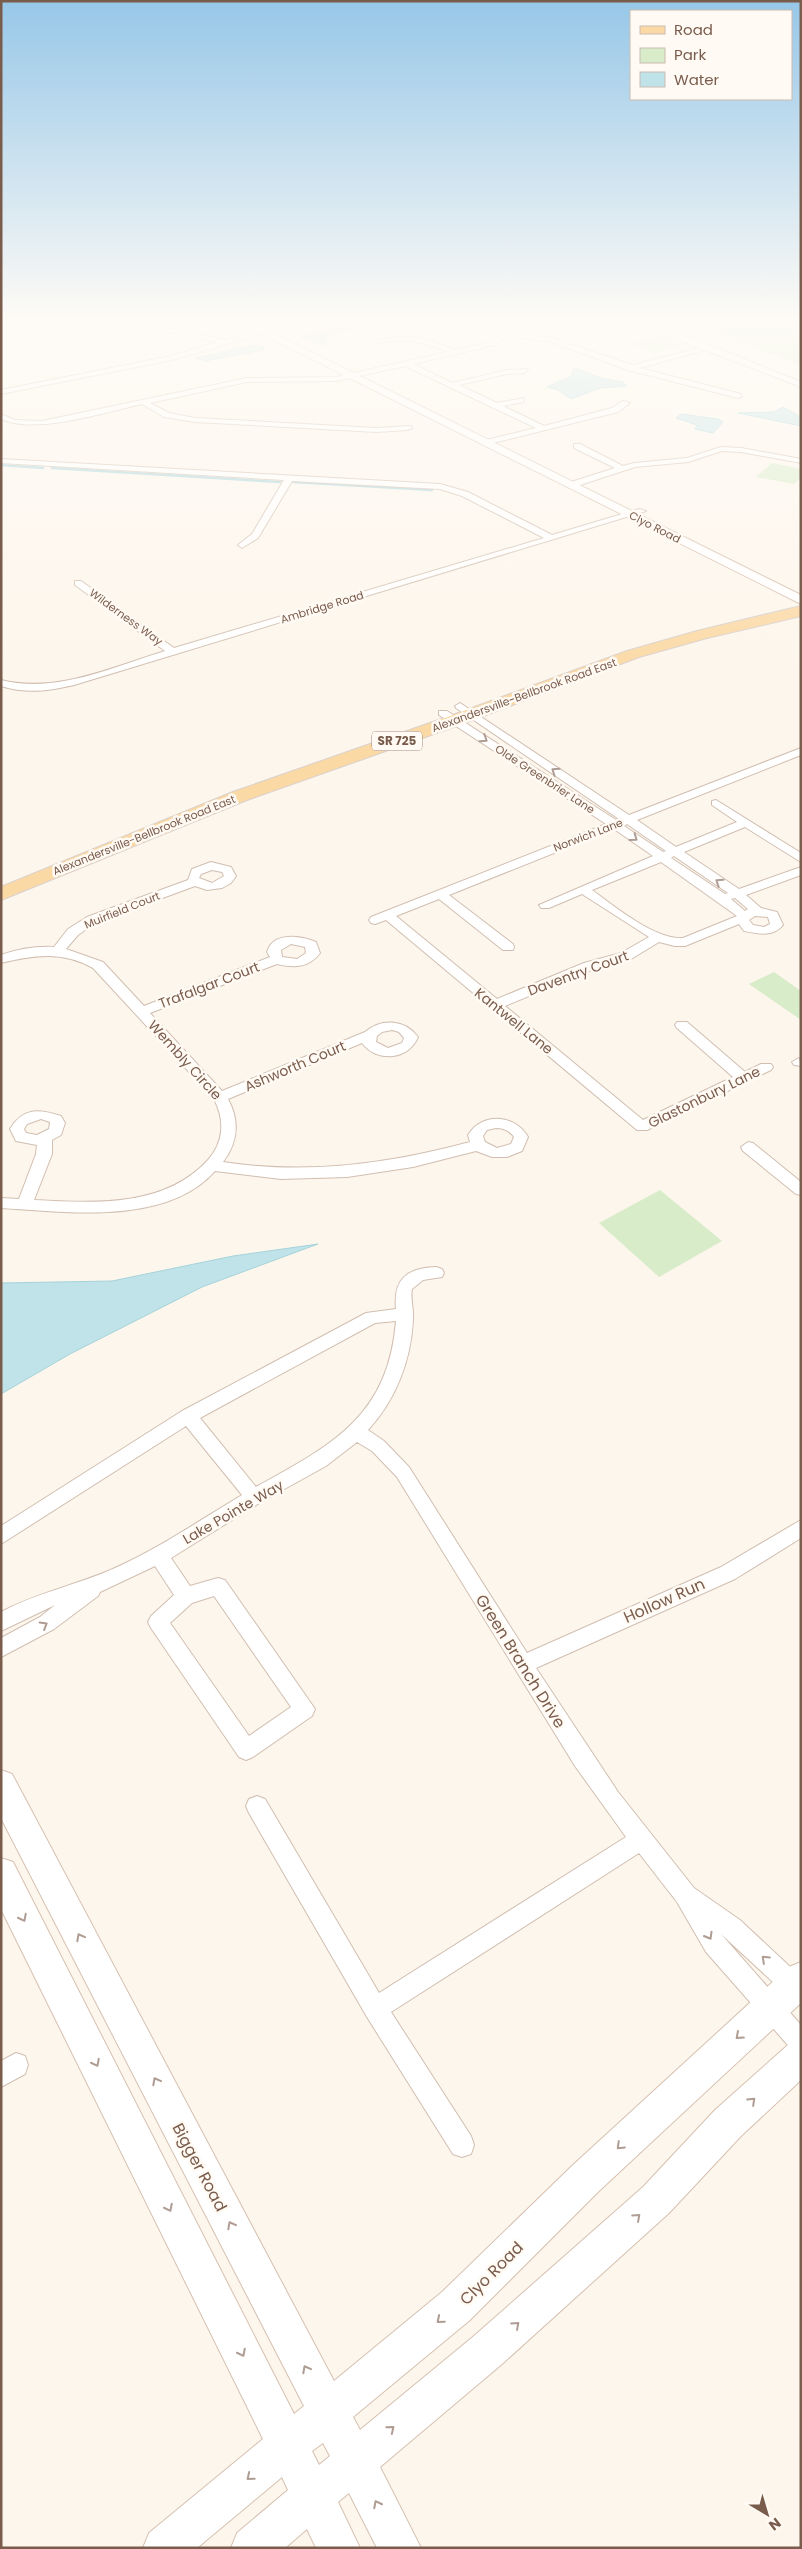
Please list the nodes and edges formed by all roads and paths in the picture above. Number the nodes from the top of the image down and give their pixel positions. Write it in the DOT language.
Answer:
graph roads {
  1 [pos="494,440"];
  2 [pos="490,441"];
  3 [pos="577,446"];
  4 [pos="1,461"];
  5 [pos="801,461"];
  6 [pos="1,469"];
  7 [pos="623,469"];
  8 [pos="287,482"];
  9 [pos="576,483"];
  10 [pos="636,513"];
  11 [pos="551,538"];
  12 [pos="242,545"];
  13 [pos="78,583"];
  14 [pos="801,591"];
  15 [pos="801,601"];
  16 [pos="801,611"];
  17 [pos="173,652"];
  18 [pos="1,683"];
  19 [pos="458,713"];
  20 [pos="801,751"];
  21 [pos="787,757"];
  22 [pos="801,765"];
  23 [pos="716,803"];
  24 [pos="628,820"];
  25 [pos="745,823"];
  26 [pos="615,824"];
  27 [pos="674,852"];
  28 [pos="660,857"];
  29 [pos="801,858"];
  30 [pos="47,868"];
  31 [pos="801,871"];
  32 [pos="1,881"];
  33 [pos="195,882"];
  34 [pos="583,889"];
  35 [pos="439,893"];
  36 [pos="1,894"];
  37 [pos="738,894"];
  38 [pos="722,898"];
  39 [pos="545,905"];
  40 [pos="757,911"];
  41 [pos="381,917"];
  42 [pos="743,917"];
  43 [pos="658,937"];
  44 [pos="508,947"];
  45 [pos="58,951"];
  46 [pos="1,958"];
  47 [pos="277,959"];
  48 [pos="495,1005"];
  49 [pos="141,1012"];
  50 [pos="682,1025"];
  51 [pos="370,1035"];
  52 [pos="766,1067"];
  53 [pos="743,1078"];
  54 [pos="220,1097"];
  55 [pos="642,1126"];
  56 [pos="45,1139"];
  57 [pos="478,1145"];
  58 [pos="748,1147"];
  59 [pos="214,1166"];
  60 [pos="801,1190"];
  61 [pos="1,1203"];
  62 [pos="25,1204"];
  63 [pos="436,1273"];
  64 [pos="405,1314"];
  65 [pos="188,1416"];
  66 [pos="356,1432"];
  67 [pos="254,1497"];
  68 [pos="801,1528"];
  69 [pos="1,1536"];
  70 [pos="158,1555"];
  71 [pos="103,1582"];
  72 [pos="186,1596"];
  73 [pos="1,1622"];
  74 [pos="1,1648"];
  75 [pos="523,1664"];
  76 [pos="1,1785"];
  77 [pos="257,1806"];
  78 [pos="642,1839"];
  79 [pos="1,1874"];
  80 [pos="685,1894"];
  81 [pos="791,1991"];
  82 [pos="375,2010"];
  83 [pos="801,2043"];
  84 [pos="801,2056"];
  85 [pos="462,2145"];
  86 [pos="329,2412"];
  87 [pos="288,2446"];
  88 [pos="354,2460"];
  89 [pos="313,2497"];
  90 [pos="164,2548"];
  91 [pos="252,2548"];
  92 [pos="339,2548"];
  93 [pos="400,2548"];
  1 -- 2 [label="street"];
  2 -- 9 [label="street, Clyo Road"];
  3 -- 7 [label="street"];
  4 -- 8 [label="street"];
  5 -- 7 [label="street"];
  6 -- 8 [label="street"];
  7 -- 9 [label="street"];
  8 -- 11 [label="street"];
  8 -- 12 [label="street"];
  9 -- 10 [label="street, Clyo Road"];
  10 -- 11 [label="street, Ambridge Road"];
  10 -- 14 [label="street, Clyo Road"];
  10 -- 15 [label="street, Clyo Road"];
  11 -- 17 [label="street, Ambridge Road"];
  13 -- 17 [label="street, Wilderness Way"];
  15 -- 19 [label="main road, Alexandersville-Bellbrook Road East / SR 725"];
  16 -- 19 [label="main road, Alexandersville-Bellbrook Road East / SR 725"];
  17 -- 18 [label="street, Ambridge Road"];
  24 -- 19 [label="street, Olde Greenbrier Lane, one-way"];
  19 -- 26 [label="street, Olde Greenbrier Lane, one-way"];
  19 -- 30 [label="main road, Alexandersville-Bellbrook Road East / SR 725"];
  20 -- 21 [label="street, Norwich Lane"];
  21 -- 22 [label="street"];
  21 -- 24 [label="street, Norwich Lane"];
  23 -- 25 [label="street"];
  24 -- 26 [label="street, Norwich Lane"];
  24 -- 27 [label="street, Olde Greenbrier Lane"];
  25 -- 27 [label="street"];
  25 -- 29 [label="street"];
  26 -- 28 [label="street, Olde Greenbrier Lane, one-way"];
  26 -- 35 [label="street, Norwich Lane"];
  27 -- 28 [label="street"];
  37 -- 27 [label="street, Olde Greenbrier Lane, one-way"];
  28 -- 34 [label="street"];
  28 -- 38 [label="street, Olde Greenbrier Lane"];
  30 -- 32 [label="main road, Alexandersville-Bellbrook Road East / SR 725"];
  30 -- 36 [label="main road, Alexandersville-Bellbrook Road East / SR 725"];
  31 -- 37 [label="street"];
  33 -- 45 [label="street, Muirfield Court"];
  34 -- 39 [label="street"];
  34 -- 43 [label="street"];
  35 -- 41 [label="street, Norwich Lane"];
  35 -- 44 [label="street"];
  37 -- 38 [label="street"];
  37 -- 40 [label="street, Olde Greenbrier Lane"];
  38 -- 42 [label="street, Olde Greenbrier Lane"];
  40 -- 42 [label="street"];
  40 -- 42 [label="street, Olde Greenbrier Lane"];
  41 -- 48 [label="street, Kantwell Lane"];
  42 -- 43 [label="street"];
  43 -- 48 [label="street, Daventry Court"];
  45 -- 46 [label="street, Wembly Circle"];
  45 -- 49 [label="street, Wembly Circle"];
  47 -- 49 [label="street, Trafalgar Court"];
  48 -- 55 [label="street, Kantwell Lane"];
  49 -- 54 [label="street, Wembly Circle"];
  50 -- 53 [label="street"];
  51 -- 54 [label="street, Ashworth Court"];
  52 -- 53 [label="street, Glastonbury Lane"];
  53 -- 55 [label="street, Glastonbury Lane"];
  54 -- 59 [label="street, Wembly Circle"];
  56 -- 62 [label="street"];
  57 -- 59 [label="street"];
  58 -- 60 [label="street"];
  59 -- 62 [label="street, Wembly Circle"];
  61 -- 62 [label="street, Wembly Circle"];
  63 -- 64 [label="street, Lake Pointe Way"];
  64 -- 65 [label="street"];
  64 -- 66 [label="street, Lake Pointe Way"];
  65 -- 67 [label="street"];
  65 -- 69 [label="street"];
  66 -- 67 [label="street, Lake Pointe Way"];
  66 -- 75 [label="street, Green Branch Drive"];
  67 -- 70 [label="street, Lake Pointe Way"];
  68 -- 75 [label="street, Hollow Run"];
  70 -- 71 [label="street, Lake Pointe Way"];
  70 -- 72 [label="street"];
  71 -- 73 [label="street, Lake Pointe Way"];
  74 -- 71 [label="street, Lake Pointe Way, one-way"];
  72 -- 72 [label="street"];
  75 -- 78 [label="street, Green Branch Drive"];
  86 -- 76 [label="street, Bigger Road, one-way"];
  77 -- 82 [label="street"];
  78 -- 80 [label="street, Green Branch Drive"];
  78 -- 82 [label="street"];
  79 -- 87 [label="street, one-way"];
  81 -- 80 [label="street, Green Branch Drive, one-way"];
  80 -- 81 [label="street, Green Branch Drive, one-way"];
  81 -- 83 [label="street, Green Branch Drive"];
  81 -- 86 [label="street, Clyo Road, one-way"];
  82 -- 85 [label="street"];
  88 -- 84 [label="street, one-way"];
  86 -- 87 [label="street, Clyo Road"];
  86 -- 88 [label="street, Bigger Road"];
  87 -- 89 [label="street"];
  87 -- 90 [label="street, Clyo Road, one-way"];
  88 -- 89 [label="street"];
  93 -- 88 [label="street, Bigger Road, one-way"];
  89 -- 91 [label="street"];
  89 -- 92 [label="street"];
}
